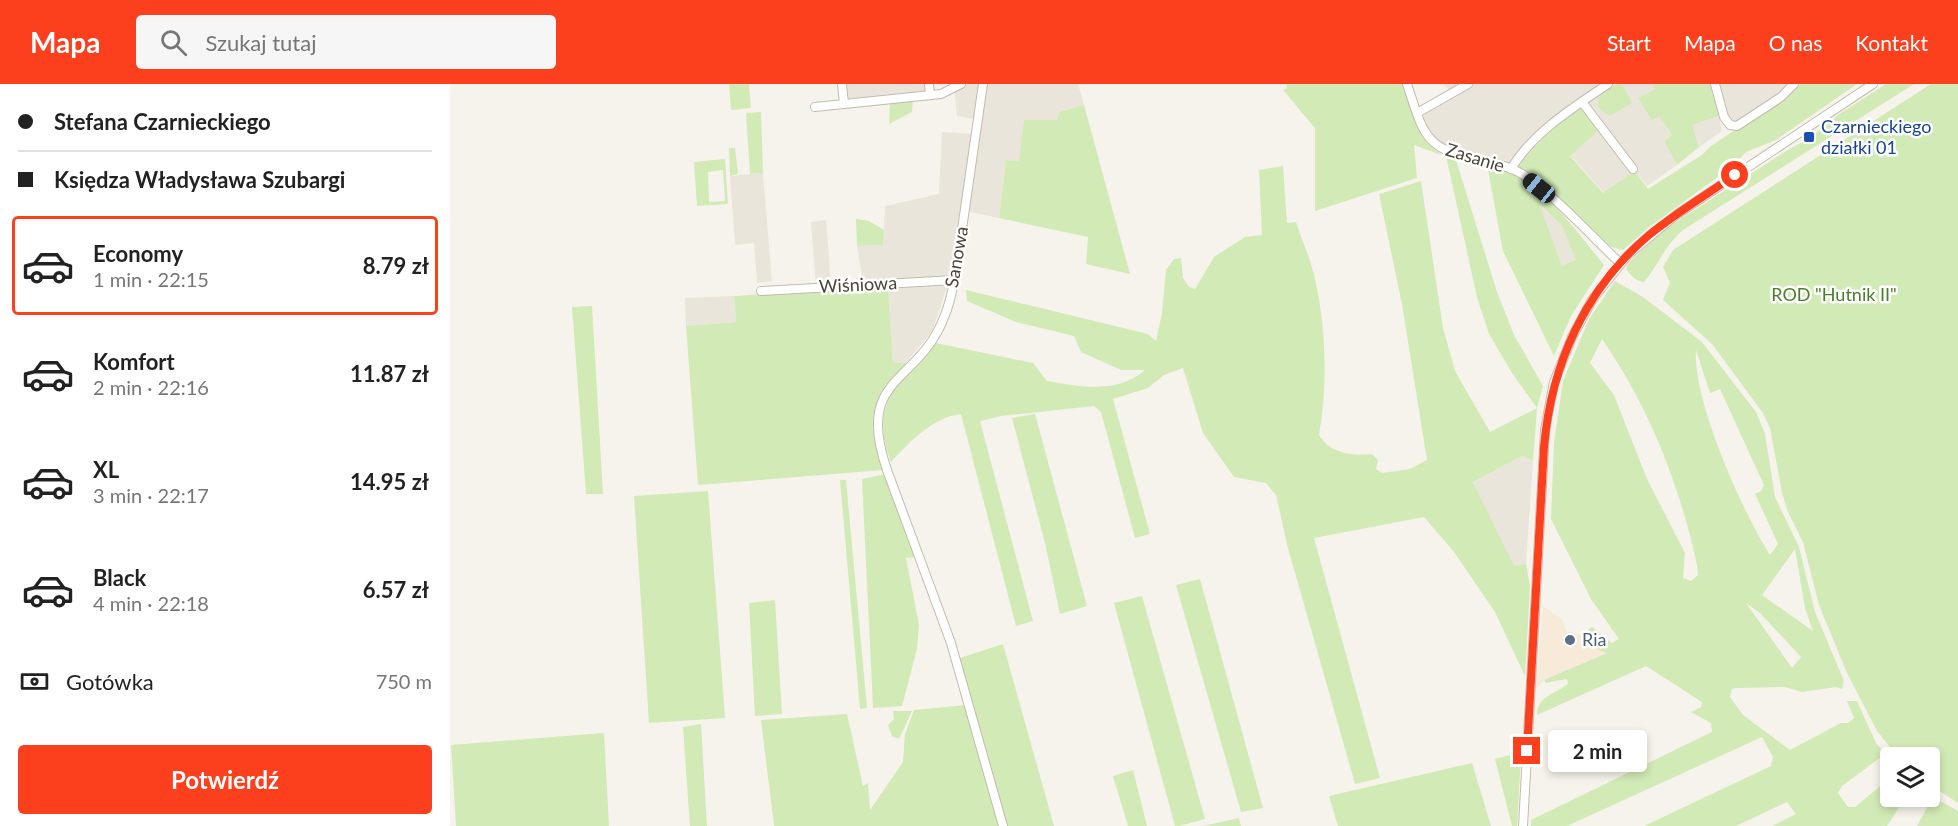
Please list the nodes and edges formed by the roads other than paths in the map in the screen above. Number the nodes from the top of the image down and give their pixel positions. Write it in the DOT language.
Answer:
graph roads {
  1 [pos="842,84"];
  2 [pos="929,84"];
  3 [pos="961,84"];
  4 [pos="983,84"];
  5 [pos="1407,84"];
  6 [pos="1468,84"];
  7 [pos="1608,84"];
  8 [pos="1715,84"];
  9 [pos="1794,84"];
  10 [pos="1873,84"];
  11 [pos="930,95"];
  12 [pos="1582,102"];
  13 [pos="843,104"];
  14 [pos="815,107"];
  15 [pos="1417,113"];
  16 [pos="1633,168"];
  17 [pos="1510,169"];
  18 [pos="1620,263"];
  19 [pos="954,280"];
  20 [pos="761,291"];
  21 [pos="1003,826"];
  22 [pos="1523,826"];
  1 -- 13 [label="street"];
  2 -- 11 [label="street"];
  3 -- 11 [label="street"];
  4 -- 19 [label="street, Sanowa"];
  5 -- 15 [label="street, Zasanie"];
  6 -- 15 [label="street"];
  7 -- 12 [label="street"];
  8 -- 9 [label="street"];
  10 -- 18 [label="street"];
  11 -- 13 [label="street"];
  12 -- 16 [label="street"];
  12 -- 17 [label="street"];
  13 -- 14 [label="street"];
  15 -- 17 [label="street, Zasanie"];
  17 -- 18 [label="street, Zasanie"];
  18 -- 22 [label="street"];
  19 -- 20 [label="street, Wiśniowa"];
  19 -- 21 [label="street, Sanowa"];
}
